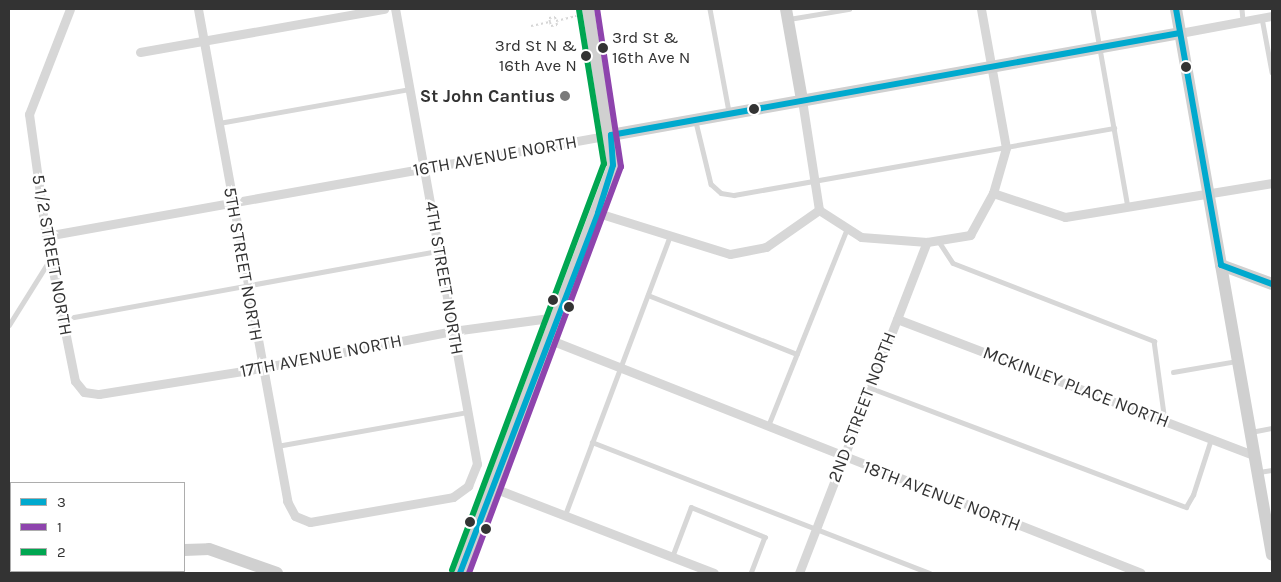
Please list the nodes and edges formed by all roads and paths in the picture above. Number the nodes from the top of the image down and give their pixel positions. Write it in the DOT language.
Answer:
graph roads {
  1 [pos="70,9"];
  2 [pos="198,9"];
  3 [pos="384,9"];
  4 [pos="395,9"];
  5 [pos="588,9"];
  6 [pos="710,9"];
  7 [pos="849,9"];
  8 [pos="981,9"];
  9 [pos="1093,9"];
  10 [pos="1176,9"];
  11 [pos="1242,9"];
  12 [pos="787,14"];
  13 [pos="576,16"];
  14 [pos="1272,16"];
  15 [pos="1262,18"];
  16 [pos="1243,21"];
  17 [pos="531,26"];
  18 [pos="1180,33"];
  19 [pos="204,41"];
  20 [pos="1099,47"];
  21 [pos="140,52"];
  22 [pos="990,67"];
  23 [pos="1272,72"];
  24 [pos="410,89"];
  25 [pos="802,100"];
  26 [pos="729,114"];
  27 [pos="696,120"];
  28 [pos="219,123"];
  29 [pos="1114,128"];
  30 [pos="611,135"];
  31 [pos="1006,148"];
  32 [pos="424,168"];
  33 [pos="816,181"];
  34 [pos="1272,183"];
  35 [pos="993,193"];
  36 [pos="1208,194"];
  37 [pos="234,203"];
  38 [pos="1128,207"];
  39 [pos="819,210"];
  40 [pos="598,213"];
  41 [pos="848,227"];
  42 [pos="46,236"];
  43 [pos="671,236"];
  44 [pos="938,240"];
  45 [pos="927,242"];
  46 [pos="439,251"];
  47 [pos="51,258"];
  48 [pos="1221,265"];
  49 [pos="247,284"];
  50 [pos="1272,284"];
  51 [pos="648,295"];
  52 [pos="557,317"];
  53 [pos="63,319"];
  54 [pos="897,319"];
  55 [pos="9,325"];
  56 [pos="453,331"];
  57 [pos="548,339"];
  58 [pos="797,354"];
  59 [pos="1238,361"];
  60 [pos="261,368"];
  61 [pos="620,368"];
  62 [pos="1173,372"];
  63 [pos="870,387"];
  64 [pos="84,392"];
  65 [pos="468,412"];
  66 [pos="1165,421"];
  67 [pos="768,427"];
  68 [pos="1272,428"];
  69 [pos="1250,432"];
  70 [pos="1212,438"];
  71 [pos="592,442"];
  72 [pos="276,446"];
  73 [pos="1255,456"];
  74 [pos="842,457"];
  75 [pos="1272,470"];
  76 [pos="1258,472"];
  77 [pos="491,487"];
  78 [pos="565,515"];
  79 [pos="295,516"];
  80 [pos="815,530"];
  81 [pos="185,550"];
  82 [pos="1272,555"];
  83 [pos="672,557"];
  84 [pos="277,573"];
  85 [pos="460,573"];
  86 [pos="714,573"];
  87 [pos="751,573"];
  88 [pos="799,573"];
  89 [pos="930,573"];
  90 [pos="1139,573"];
  1 -- 42 [label="street, 5 1/2 STREET NORTH"];
  2 -- 19 [label="street, 5TH STREET NORTH"];
  3 -- 19 [label="street"];
  4 -- 24 [label="street, 4TH STREET NORTH"];
  5 -- 30 [label="street"];
  6 -- 26 [label="lane"];
  7 -- 12 [label="lane"];
  8 -- 22 [label="street"];
  9 -- 20 [label="lane"];
  10 -- 18 [label="street"];
  11 -- 16 [label="lane"];
  12 -- 25 [label="street"];
  13 -- 17 [label="path"];
  14 -- 15 [label="street"];
  15 -- 16 [label="street"];
  15 -- 23 [label="lane"];
  16 -- 18 [label="street"];
  18 -- 20 [label="street, 16TH AVENUE NORTH"];
  18 -- 36 [label="street"];
  19 -- 21 [label="street"];
  19 -- 28 [label="street, 5TH STREET NORTH"];
  20 -- 22 [label="street, 16TH AVENUE NORTH"];
  20 -- 29 [label="lane"];
  22 -- 25 [label="street, 16TH AVENUE NORTH"];
  22 -- 31 [label="street"];
  24 -- 28 [label="lane"];
  24 -- 32 [label="street, 4TH STREET NORTH"];
  25 -- 26 [label="street, 16TH AVENUE NORTH"];
  25 -- 33 [label="street"];
  26 -- 27 [label="street, 16TH AVENUE NORTH"];
  27 -- 30 [label="street, 16TH AVENUE NORTH"];
  27 -- 33 [label="lane"];
  28 -- 37 [label="street, 5TH STREET NORTH"];
  29 -- 31 [label="lane"];
  29 -- 38 [label="lane"];
  30 -- 32 [label="street, 16TH AVENUE NORTH"];
  30 -- 40 [label="street"];
  31 -- 33 [label="lane"];
  31 -- 35 [label="street"];
  32 -- 37 [label="street, 16TH AVENUE NORTH"];
  32 -- 46 [label="street, 4TH STREET NORTH"];
  33 -- 39 [label="street"];
  34 -- 36 [label="street"];
  35 -- 38 [label="street"];
  35 -- 44 [label="street"];
  36 -- 38 [label="street"];
  36 -- 48 [label="street"];
  37 -- 42 [label="street, 16TH AVENUE NORTH"];
  37 -- 49 [label="street, 5TH STREET NORTH"];
  39 -- 41 [label="street"];
  39 -- 43 [label="street"];
  40 -- 43 [label="street"];
  40 -- 52 [label="street"];
  41 -- 45 [label="street"];
  41 -- 58 [label="lane"];
  42 -- 47 [label="street, 5 1/2 STREET NORTH"];
  43 -- 51 [label="lane"];
  44 -- 45 [label="street"];
  44 -- 66 [label="lane"];
  45 -- 54 [label="street, 2ND STREET NORTH"];
  46 -- 49 [label="lane"];
  46 -- 56 [label="street, 4TH STREET NORTH"];
  47 -- 53 [label="street, 5 1/2 STREET NORTH"];
  47 -- 55 [label="lane"];
  48 -- 50 [label="street"];
  48 -- 59 [label="street"];
  49 -- 53 [label="lane"];
  49 -- 60 [label="street, 5TH STREET NORTH"];
  51 -- 58 [label="lane"];
  51 -- 61 [label="lane"];
  52 -- 56 [label="street, 17TH AVENUE NORTH"];
  52 -- 57 [label="street"];
  53 -- 64 [label="street, 5 1/2 STREET NORTH"];
  54 -- 63 [label="street, 2ND STREET NORTH"];
  54 -- 66 [label="street, MCKINLEY PLACE NORTH"];
  56 -- 60 [label="street, 17TH AVENUE NORTH"];
  56 -- 65 [label="street, 4TH STREET NORTH"];
  57 -- 61 [label="street, 18TH AVENUE NORTH"];
  57 -- 77 [label="street"];
  58 -- 67 [label="lane"];
  59 -- 62 [label="lane"];
  59 -- 69 [label="street"];
  60 -- 64 [label="street, 17TH AVENUE NORTH"];
  60 -- 72 [label="street, 5TH STREET NORTH"];
  61 -- 67 [label="street, 18TH AVENUE NORTH"];
  61 -- 71 [label="lane"];
  63 -- 70 [label="lane"];
  63 -- 74 [label="street, 2ND STREET NORTH"];
  65 -- 72 [label="lane"];
  65 -- 79 [label="street, 4TH STREET NORTH"];
  66 -- 70 [label="street, MCKINLEY PLACE NORTH"];
  67 -- 74 [label="street, 18TH AVENUE NORTH"];
  68 -- 69 [label="lane"];
  69 -- 73 [label="street"];
  70 -- 73 [label="street, MCKINLEY PLACE NORTH"];
  71 -- 78 [label="lane"];
  71 -- 80 [label="lane"];
  72 -- 79 [label="street, 5TH STREET NORTH"];
  73 -- 76 [label="street"];
  74 -- 80 [label="street, 2ND STREET NORTH"];
  74 -- 90 [label="street, 18TH AVENUE NORTH"];
  75 -- 76 [label="lane"];
  76 -- 82 [label="street"];
  77 -- 78 [label="street"];
  77 -- 85 [label="street"];
  78 -- 83 [label="street"];
  80 -- 88 [label="street, 2ND STREET NORTH"];
  80 -- 89 [label="lane"];
  81 -- 84 [label="street"];
  83 -- 86 [label="street"];
  83 -- 87 [label="lane"];
}
